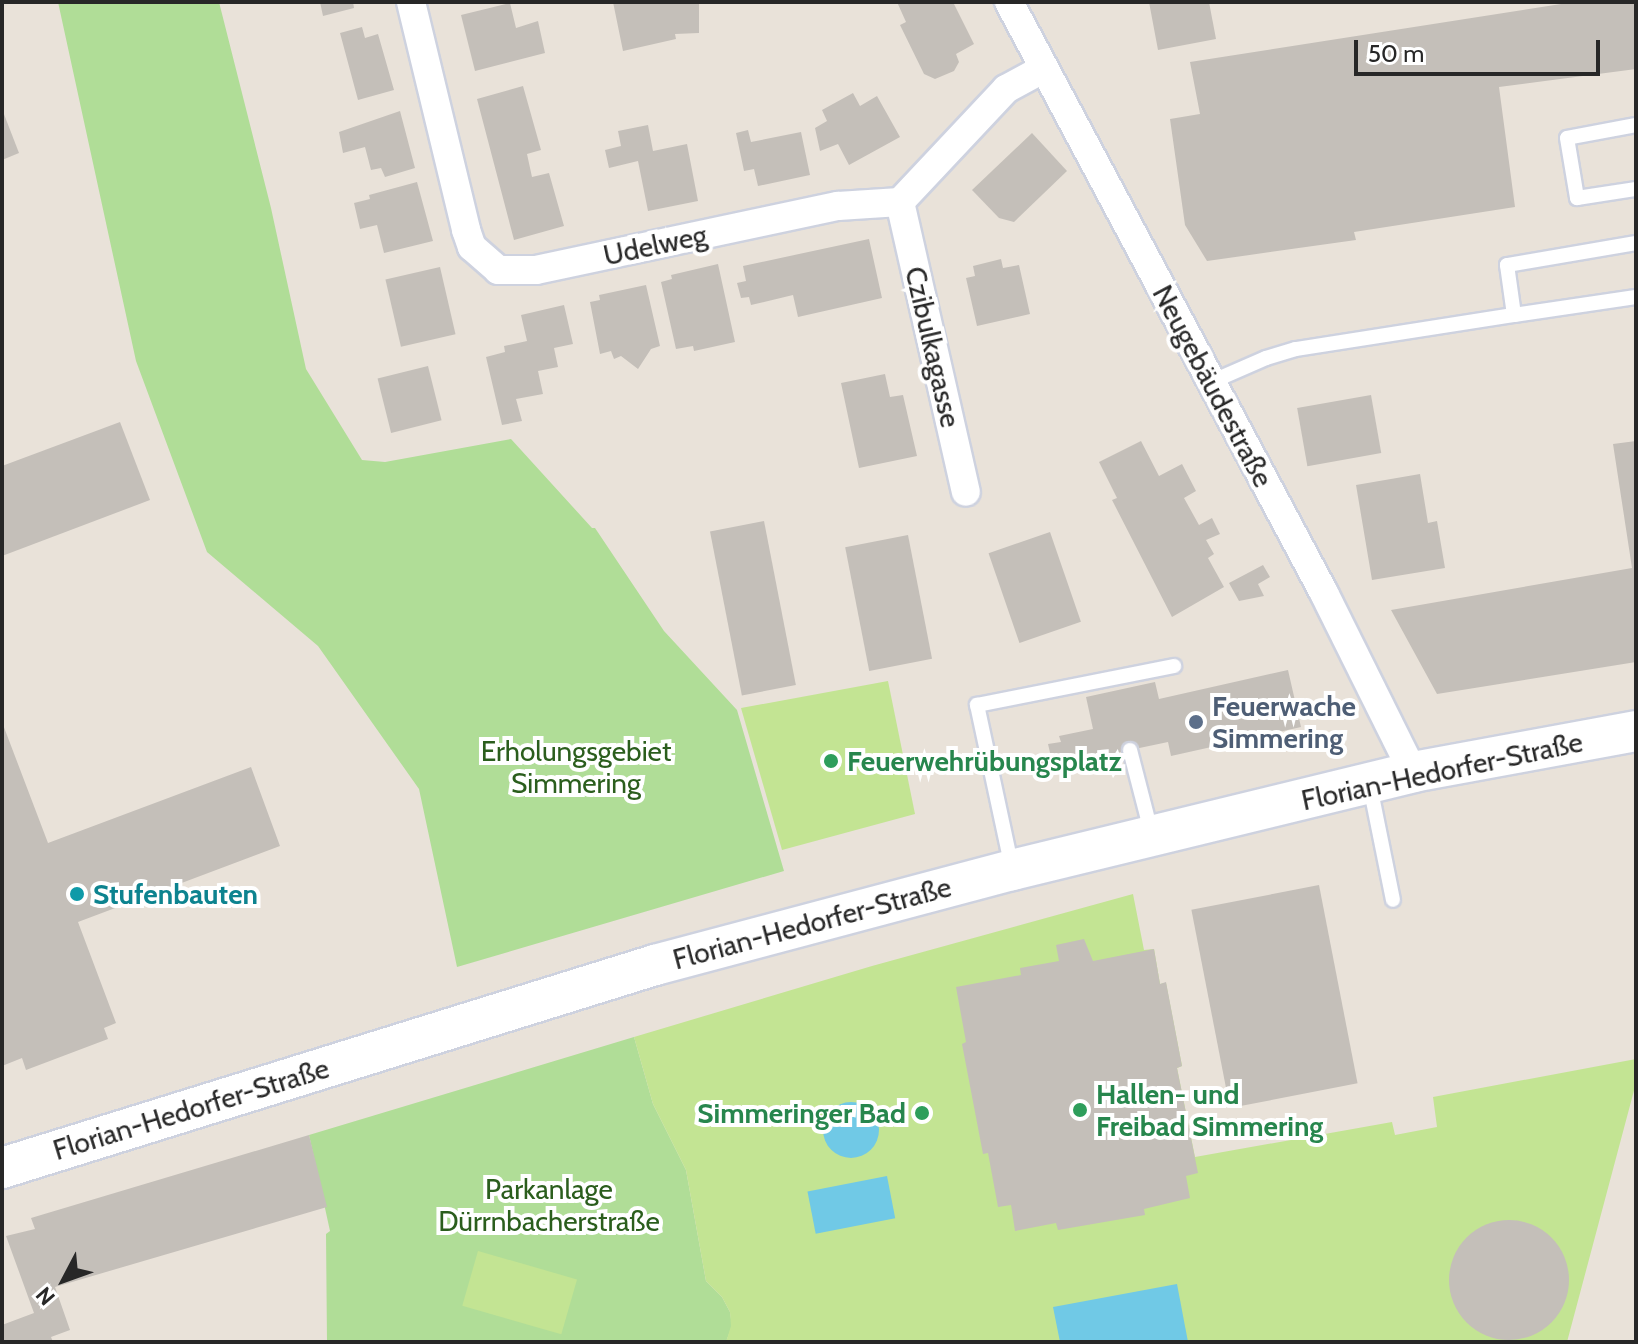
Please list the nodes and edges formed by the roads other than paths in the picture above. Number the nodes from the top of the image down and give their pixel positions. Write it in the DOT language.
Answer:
graph roads {
  1 [pos="411,2"];
  2 [pos="1009,2"];
  3 [pos="1043,69"];
  4 [pos="1636,125"];
  5 [pos="1636,189"];
  6 [pos="900,202"];
  7 [pos="1636,243"];
  8 [pos="1636,297"];
  9 [pos="1514,315"];
  10 [pos="1211,382"];
  11 [pos="966,492"];
  12 [pos="1174,666"];
  13 [pos="1636,731"];
  14 [pos="1130,750"];
  15 [pos="1413,772"];
  16 [pos="1370,783"];
  17 [pos="1152,836"];
  18 [pos="1012,870"];
  19 [pos="1393,900"];
  20 [pos="2,1168"];
  1 -- 6 [label="street, Udelweg"];
  2 -- 3 [label="street, Neugebäudestraße"];
  3 -- 6 [label="street"];
  3 -- 10 [label="street, Neugebäudestraße"];
  4 -- 5 [label="lane"];
  6 -- 11 [label="street, Czibulkagasse"];
  7 -- 9 [label="lane"];
  8 -- 9 [label="lane"];
  9 -- 10 [label="lane"];
  10 -- 15 [label="street, Neugebäudestraße"];
  12 -- 18 [label="lane"];
  13 -- 15 [label="main road, Florian-Hedorfer-Straße"];
  14 -- 17 [label="lane"];
  15 -- 16 [label="main road, Florian-Hedorfer-Straße"];
  16 -- 17 [label="main road, Florian-Hedorfer-Straße"];
  16 -- 19 [label="lane"];
  17 -- 18 [label="main road, Florian-Hedorfer-Straße"];
  18 -- 20 [label="main road, Florian-Hedorfer-Straße"];
}
